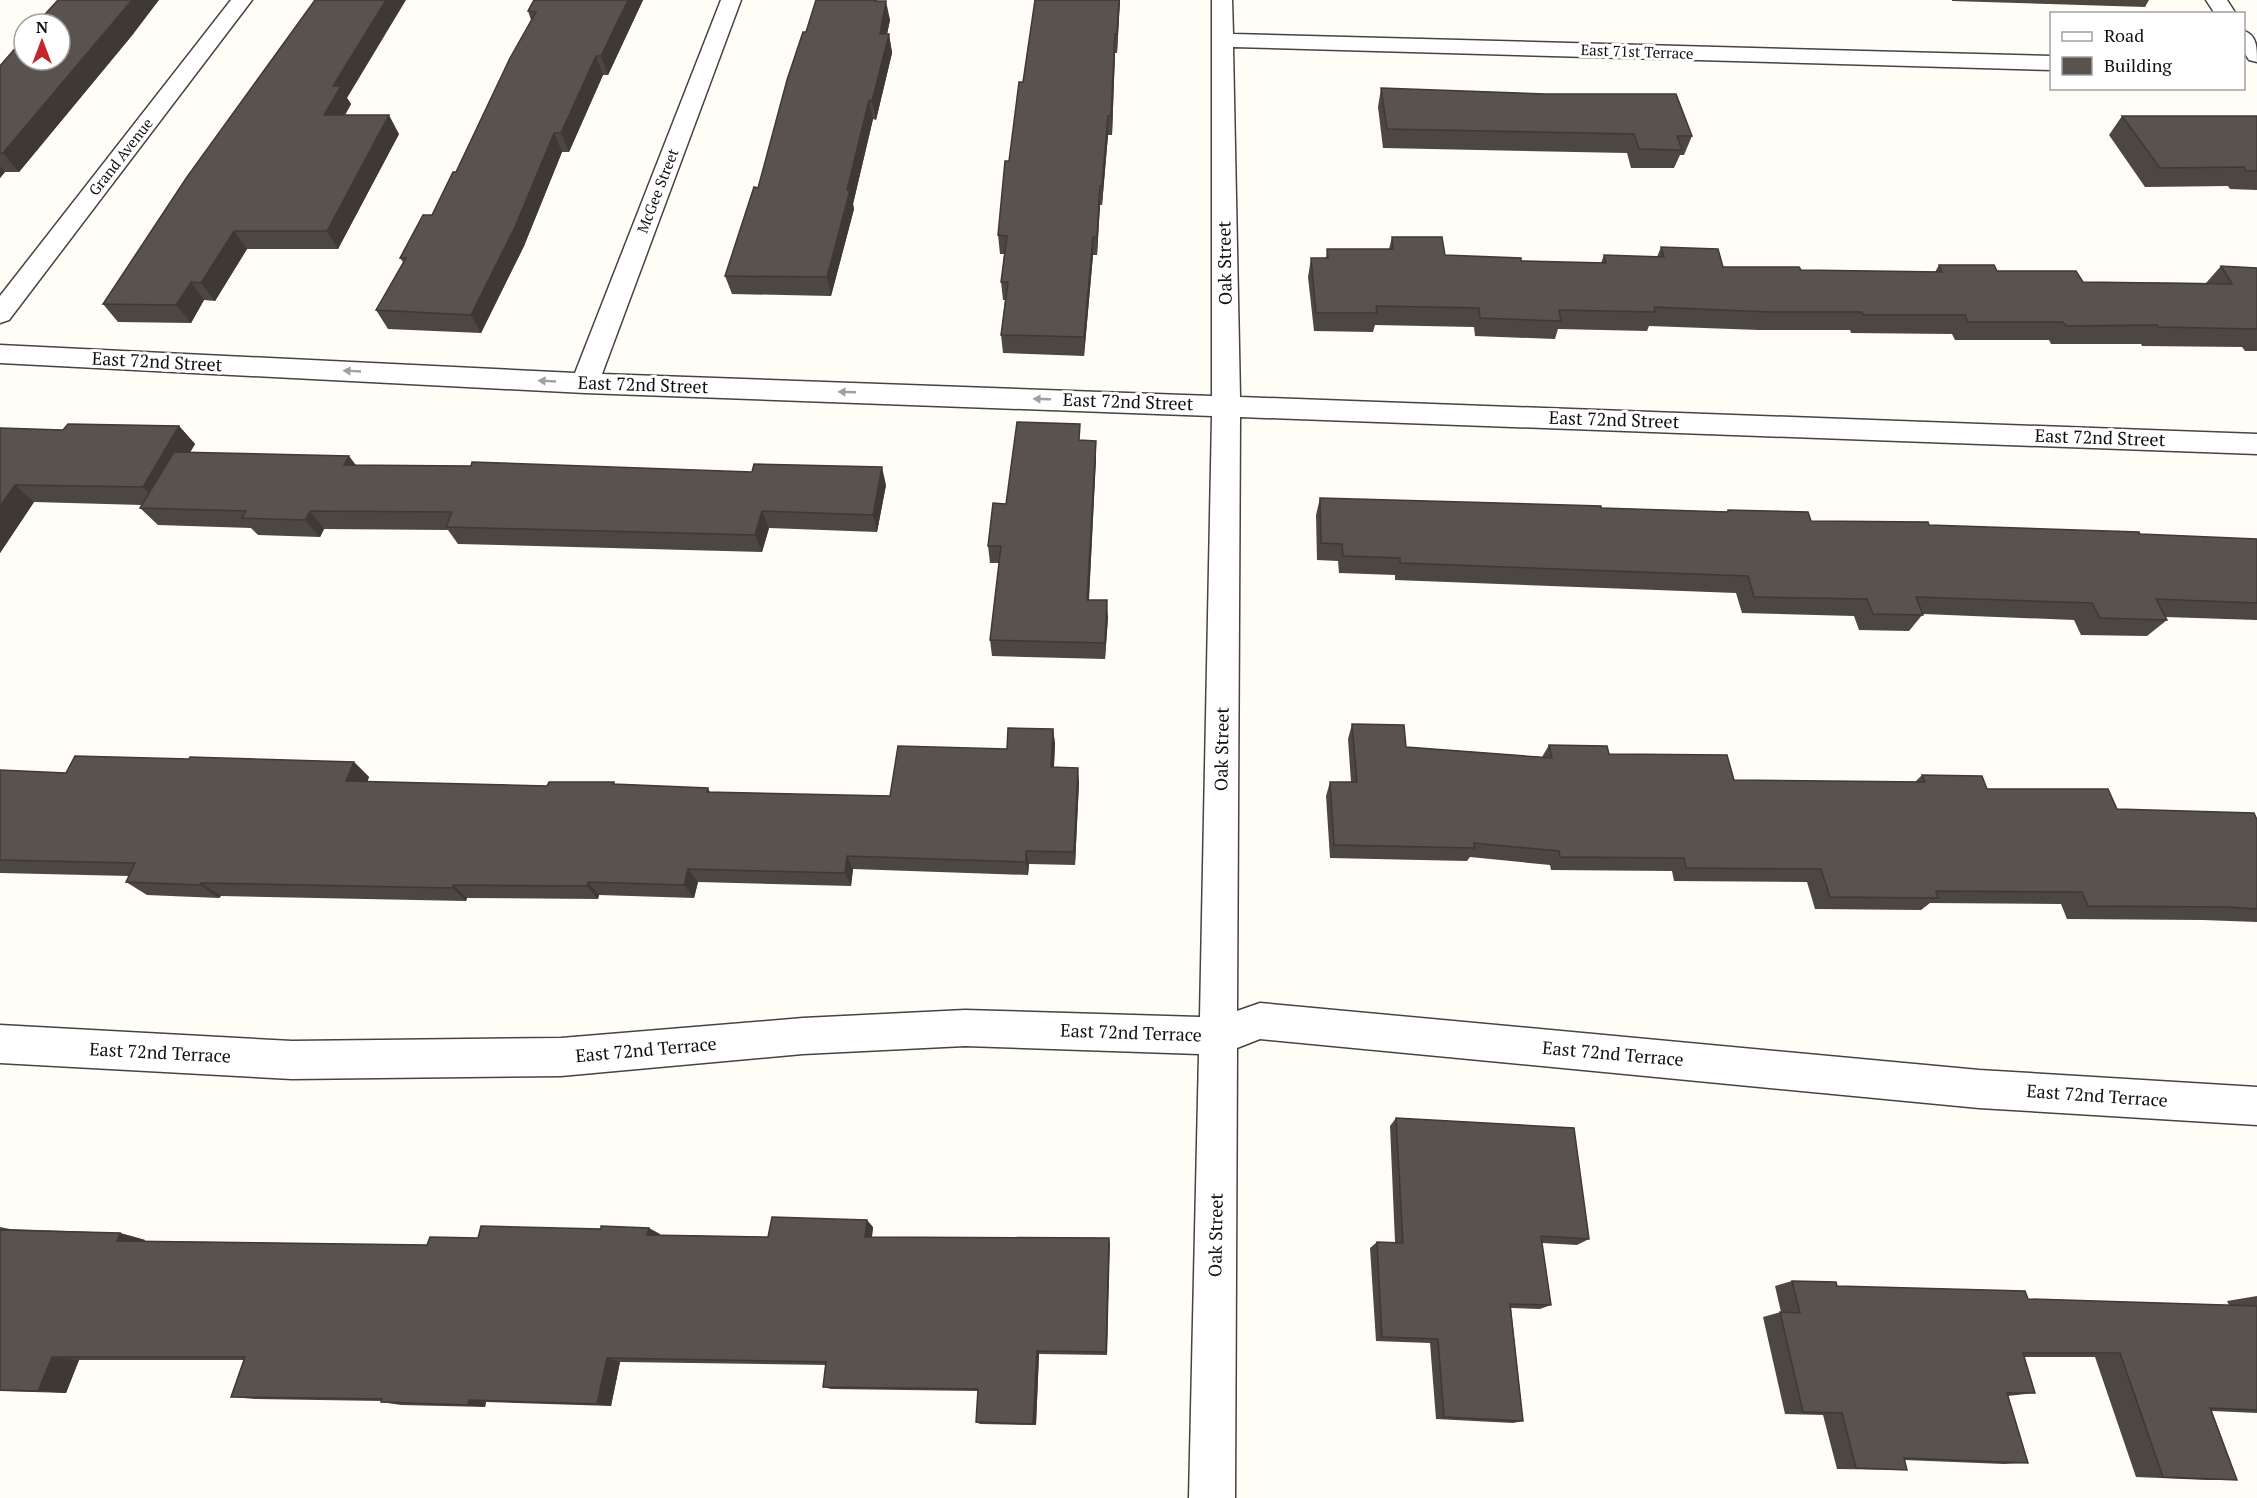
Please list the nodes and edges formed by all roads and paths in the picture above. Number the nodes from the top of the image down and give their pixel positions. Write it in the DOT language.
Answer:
graph roads {
  1 [pos="242,0"];
  2 [pos="731,0"];
  3 [pos="1222,0"];
  4 [pos="2245,38"];
  5 [pos="1223,40"];
  6 [pos="2257,55"];
  7 [pos="2050,63"];
  8 [pos="0,314"];
  9 [pos="0,354"];
  10 [pos="585,382"];
  11 [pos="1226,406"];
  12 [pos="2257,444"];
  13 [pos="1218,1036"];
  14 [pos="0,1044"];
  15 [pos="2257,1106"];
  16 [pos="1212,1498"];
  1 -- 8 [label="street, Grand Avenue"];
  2 -- 10 [label="street, McGee Street"];
  3 -- 5 [label="street, Oak Street"];
  4 -- 6 [label="street"];
  5 -- 7 [label="street, East 71st Terrace"];
  5 -- 11 [label="street, Oak Street"];
  10 -- 9 [label="street, East 72nd Street, one-way"];
  11 -- 10 [label="street, East 72nd Street, one-way"];
  11 -- 12 [label="street, East 72nd Street"];
  11 -- 13 [label="street, Oak Street"];
  13 -- 14 [label="street, East 72nd Terrace"];
  13 -- 15 [label="street, East 72nd Terrace"];
  13 -- 16 [label="street, Oak Street"];
}
